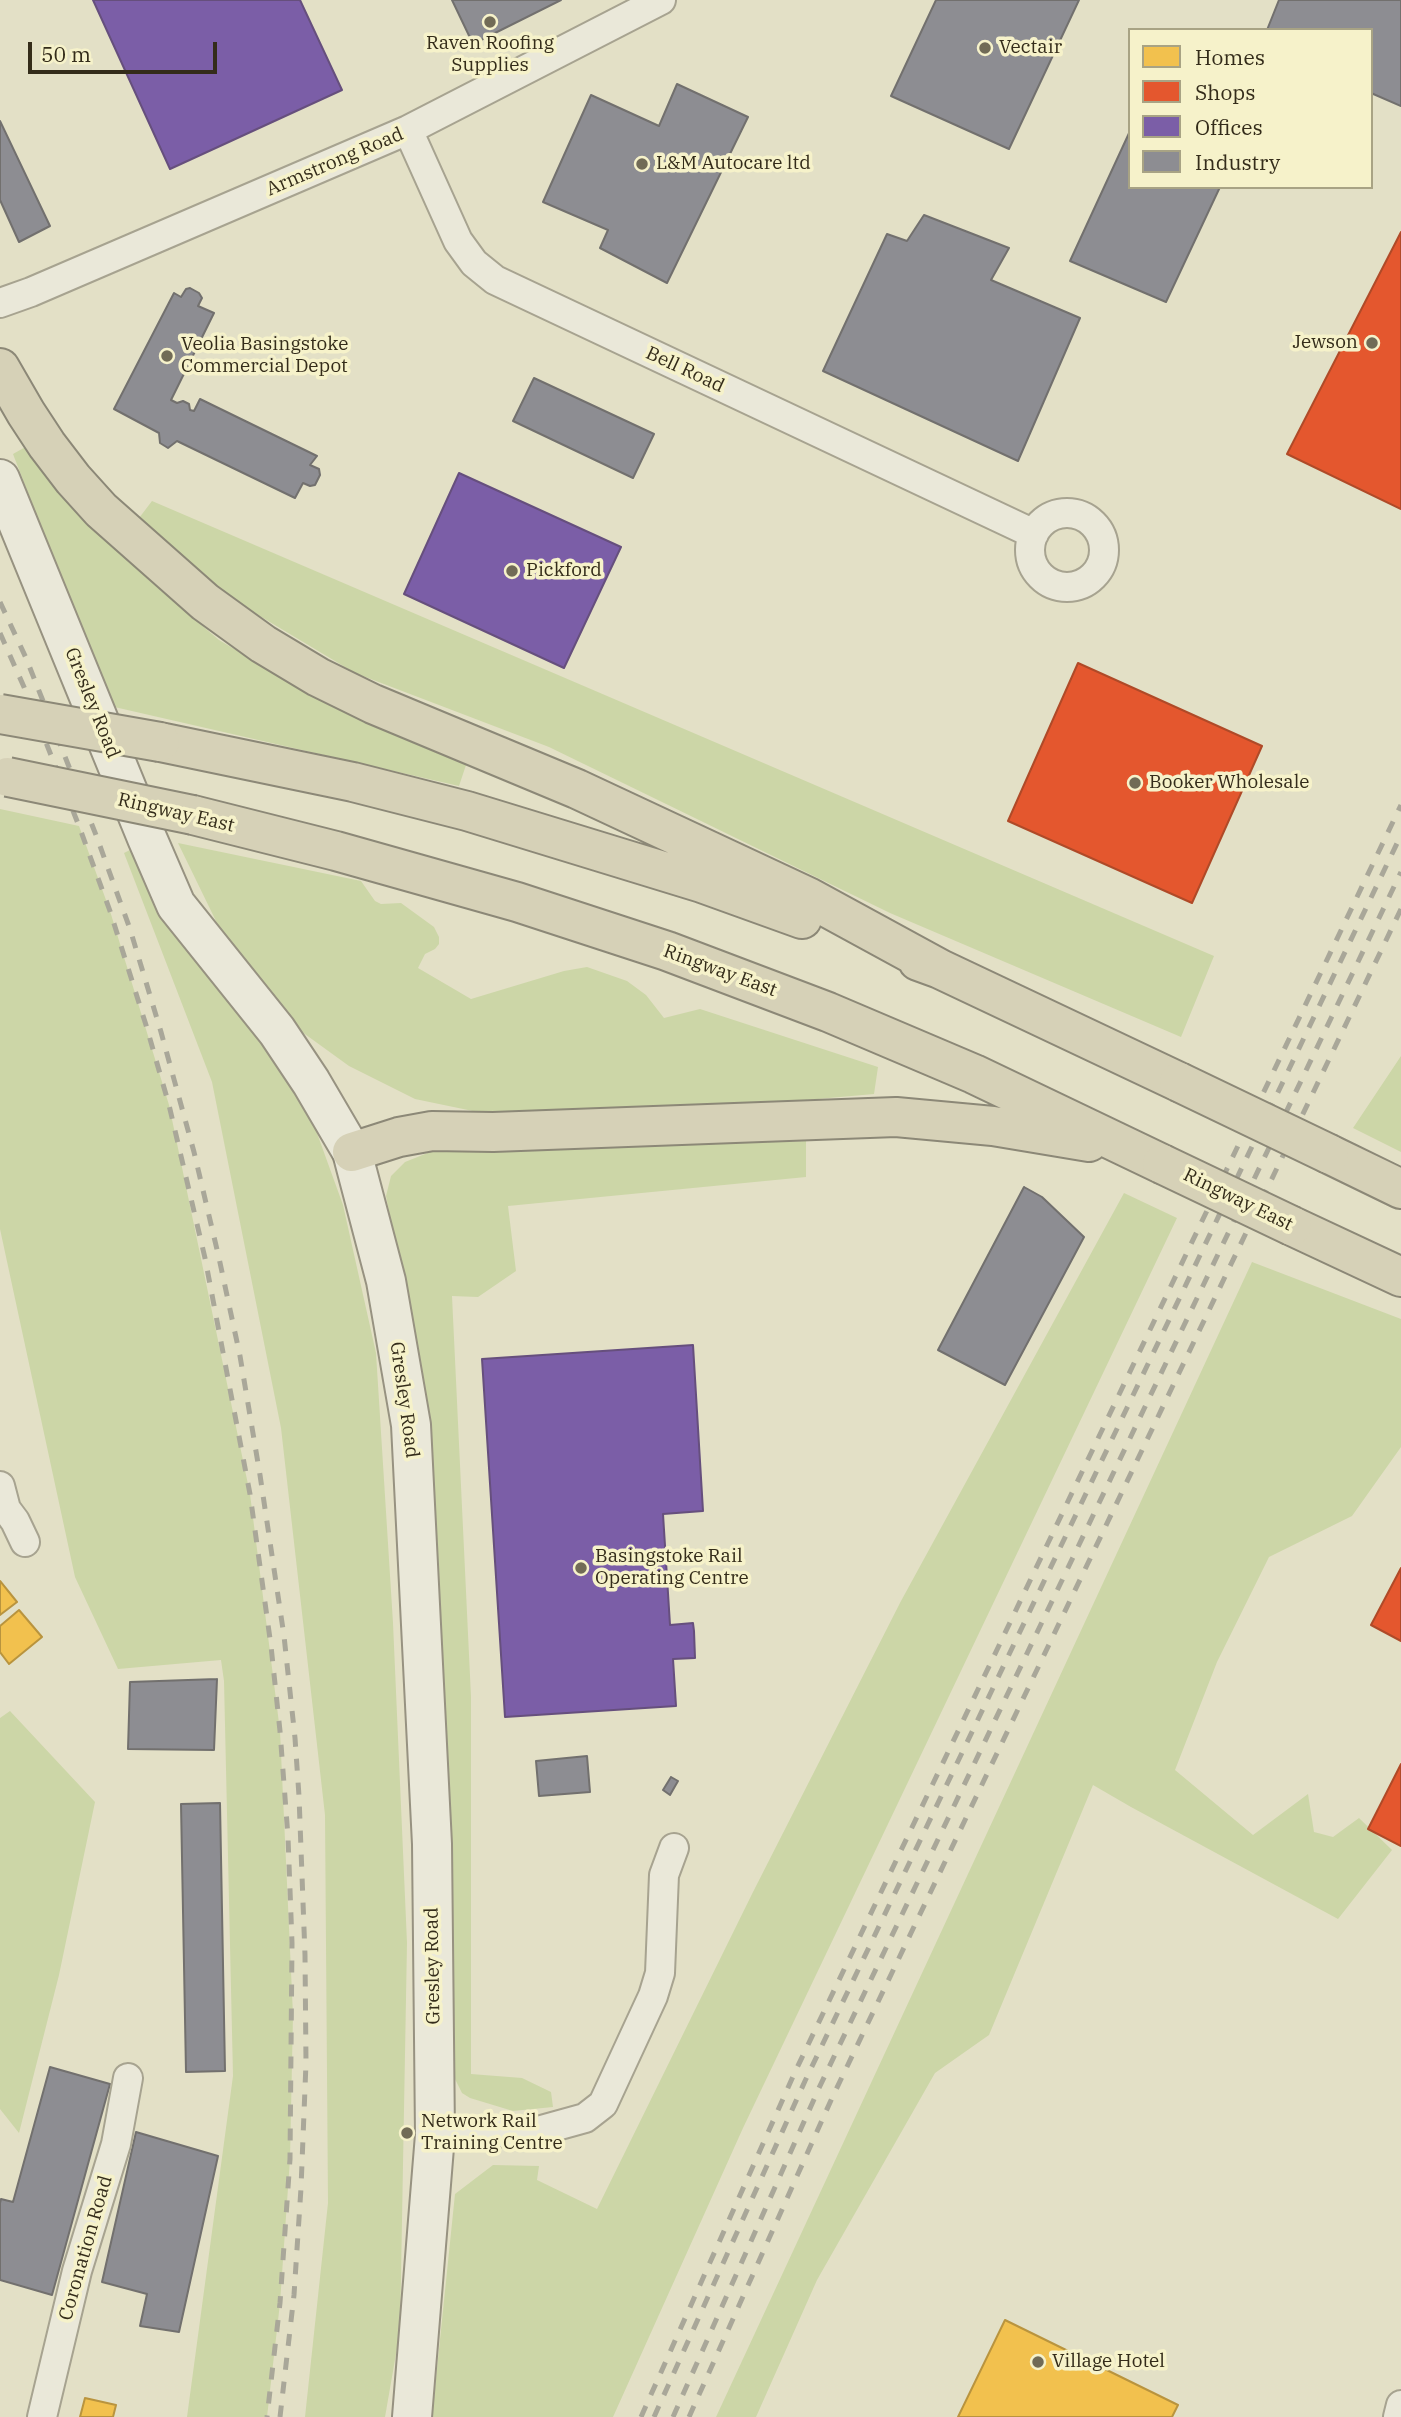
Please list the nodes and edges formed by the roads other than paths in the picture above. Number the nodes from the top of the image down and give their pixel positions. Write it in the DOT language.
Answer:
graph roads {
  1 [pos="661,0"];
  2 [pos="408,130"];
  3 [pos="0,303"];
  4 [pos="0,368"];
  5 [pos="0,479"];
  6 [pos="1034,534"];
  7 [pos="0,714"];
  8 [pos="4,776"];
  9 [pos="940,969"];
  10 [pos="352,1152"];
  11 [pos="1151,1158"];
  12 [pos="1401,1189"];
  13 [pos="1401,1276"];
  14 [pos="2,1502"];
  15 [pos="24,1542"];
  16 [pos="674,1848"];
  17 [pos="128,2078"];
  18 [pos="435,2135"];
  19 [pos="1401,2404"];
  20 [pos="42,2417"];
  21 [pos="412,2417"];
  22 [pos="1398,2417"];
  1 -- 2 [label="street, Armstrong Road"];
  2 -- 3 [label="street, Armstrong Road"];
  2 -- 6 [label="street, Bell Road"];
  4 -- 9 [label="highway"];
  5 -- 10 [label="street, Gresley Road"];
  7 -- 9 [label="highway, bridge"];
  8 -- 11 [label="highway, Ringway East, bridge"];
  9 -- 12 [label="highway, bridge"];
  10 -- 11 [label="highway"];
  10 -- 18 [label="street, Gresley Road"];
  11 -- 13 [label="highway, Ringway East, bridge"];
  14 -- 15 [label="street"];
  16 -- 18 [label="street"];
  17 -- 20 [label="street, Coronation Road"];
  18 -- 21 [label="street, Gresley Road"];
  19 -- 22 [label="street"];
}
